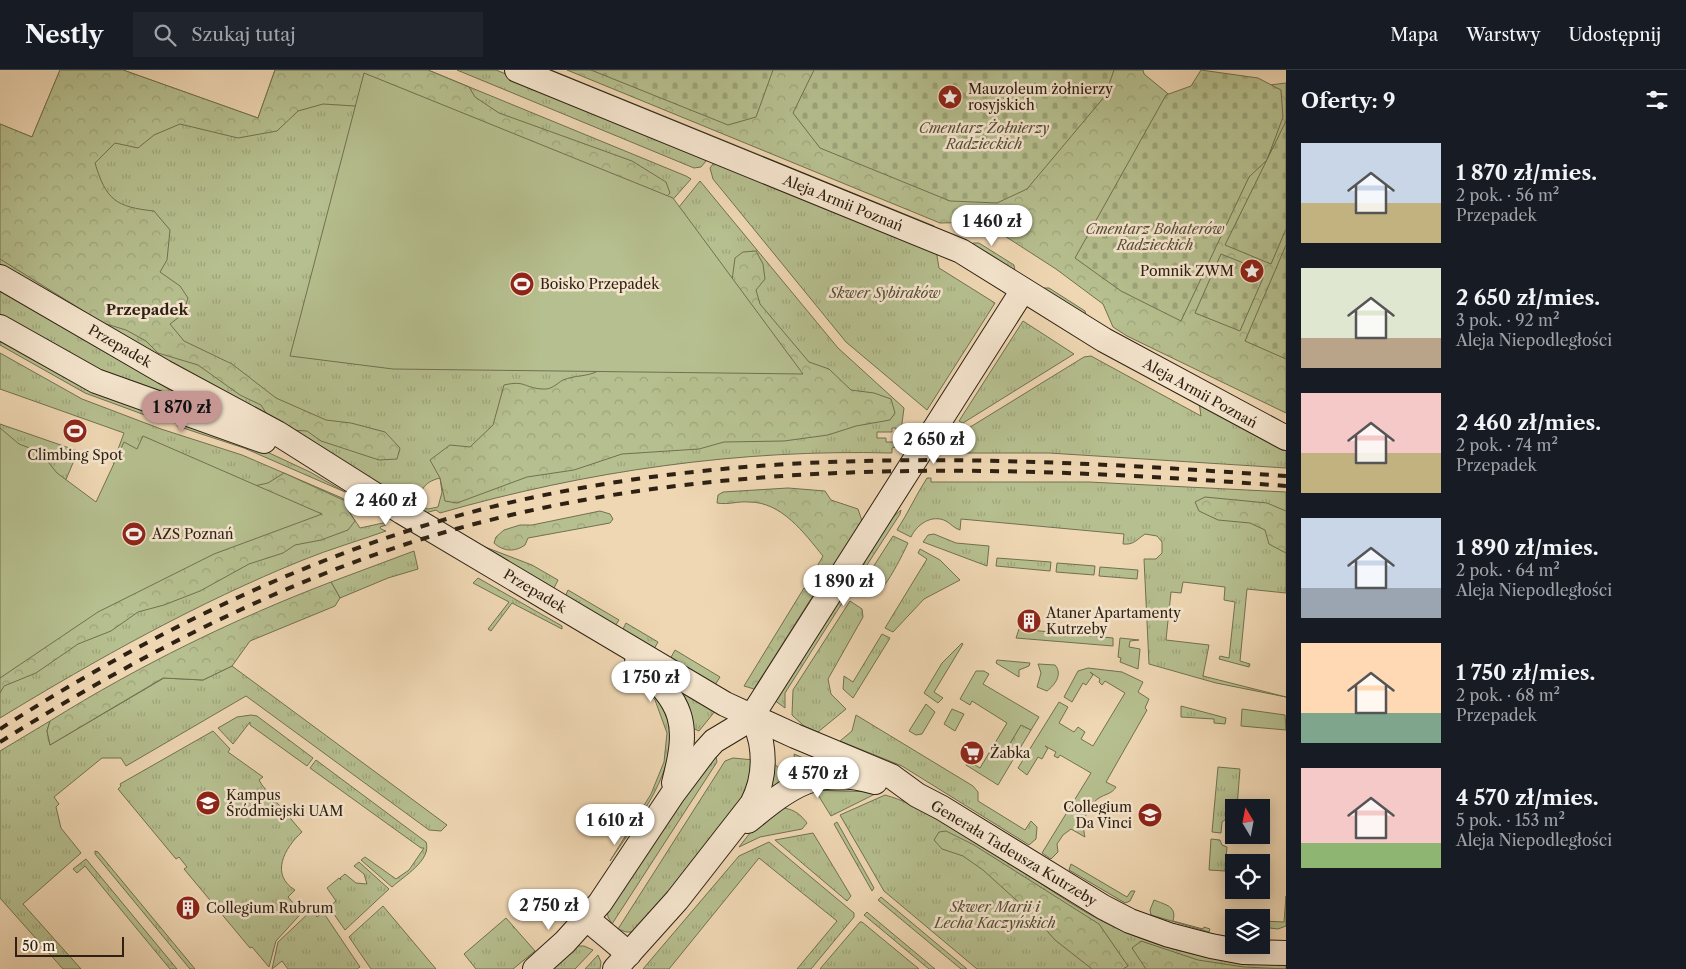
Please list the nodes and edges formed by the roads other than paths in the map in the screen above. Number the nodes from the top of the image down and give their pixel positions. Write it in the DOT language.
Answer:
graph roads {
  1 [pos="517,70"];
  2 [pos="0,277"];
  3 [pos="1023,290"];
  4 [pos="0,327"];
  5 [pos="1286,438"];
  6 [pos="317,461"];
  7 [pos="596,626"];
  8 [pos="754,717"];
  9 [pos="672,795"];
  10 [pos="917,795"];
  11 [pos="726,839"];
  12 [pos="587,919"];
  13 [pos="1286,953"];
  14 [pos="622,962"];
  15 [pos="534,969"];
  1 -- 3 [label="street, Aleja Armii Poznań"];
  2 -- 6 [label="street, Przepadek"];
  3 -- 5 [label="street, Aleja Armii Poznań"];
  3 -- 8 [label="street"];
  4 -- 6 [label="street, Przepadek"];
  6 -- 7 [label="street, Przepadek"];
  7 -- 8 [label="street, Przepadek"];
  7 -- 9 [label="street"];
  8 -- 9 [label="street"];
  8 -- 10 [label="street, Generała Tadeusza Kutrzeby"];
  8 -- 11 [label="street"];
  9 -- 12 [label="street"];
  10 -- 11 [label="street"];
  10 -- 13 [label="street, Generała Tadeusza Kutrzeby"];
  11 -- 14 [label="street"];
  12 -- 14 [label="street"];
  12 -- 15 [label="street"];
}
